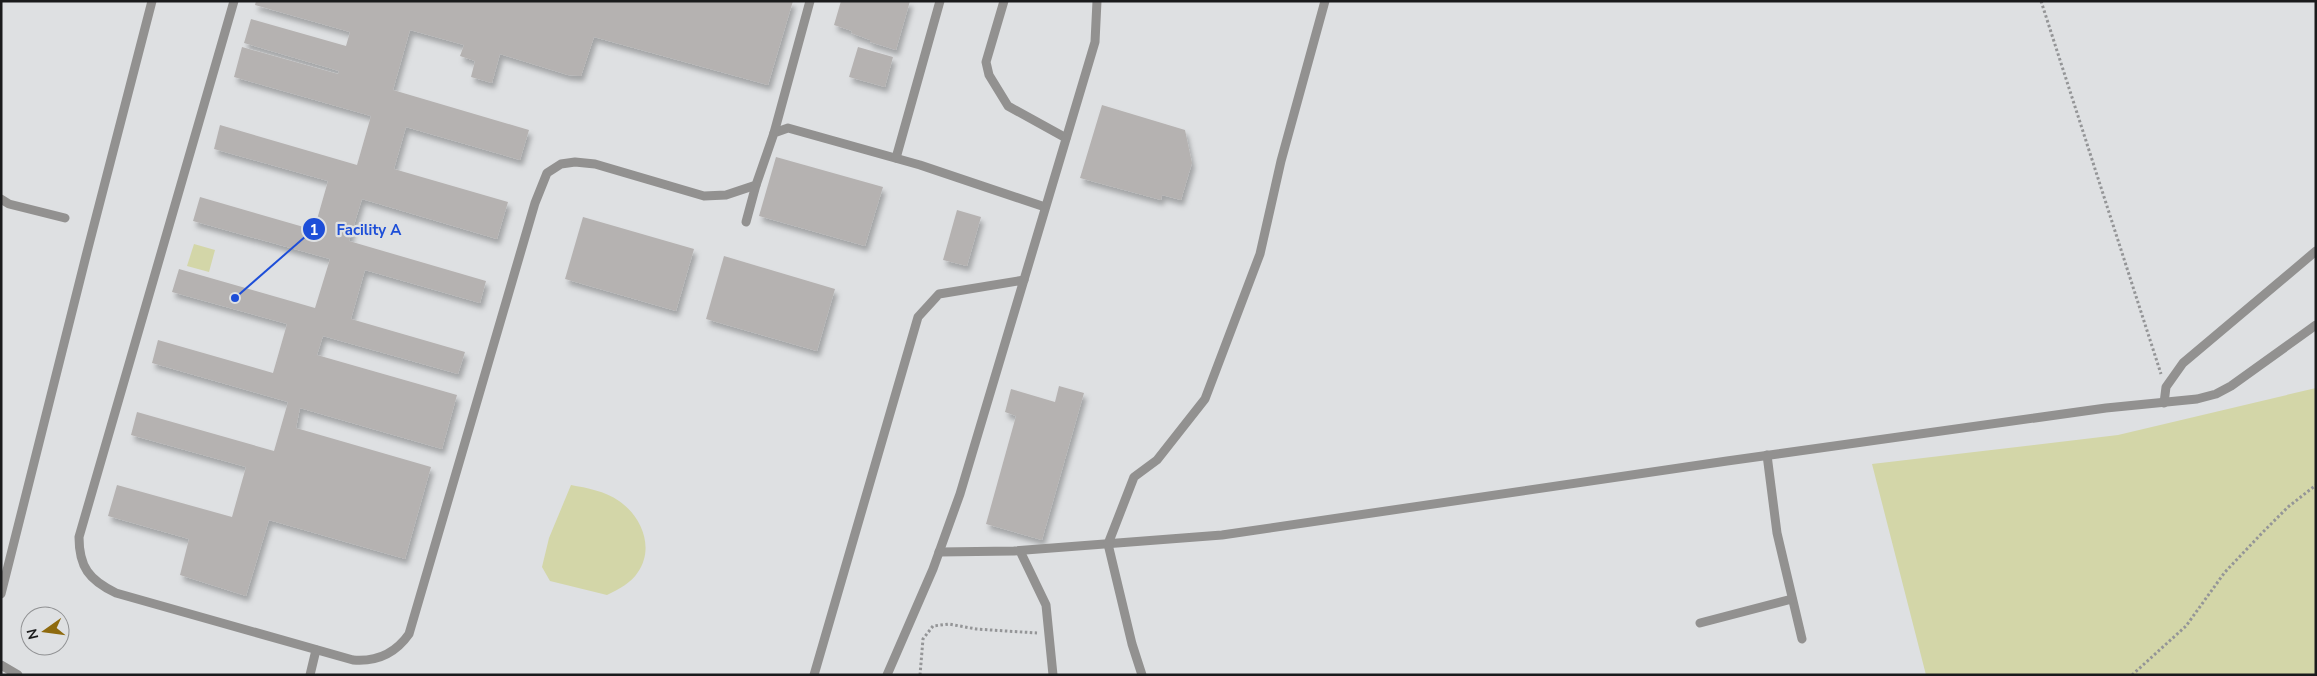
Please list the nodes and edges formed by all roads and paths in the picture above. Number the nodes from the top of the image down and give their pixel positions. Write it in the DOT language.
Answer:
graph roads {
  1 [pos="152,1"];
  2 [pos="234,1"];
  3 [pos="810,1"];
  4 [pos="940,1"];
  5 [pos="1004,1"];
  6 [pos="1097,1"];
  7 [pos="1325,1"];
  8 [pos="2041,1"];
  9 [pos="774,133"];
  10 [pos="1066,138"];
  11 [pos="896,158"];
  12 [pos="756,186"];
  13 [pos="5,202"];
  14 [pos="1045,207"];
  15 [pos="65,218"];
  16 [pos="746,222"];
  17 [pos="2316,251"];
  18 [pos="1024,280"];
  19 [pos="2316,325"];
  20 [pos="2166,387"];
  21 [pos="2164,403"];
  22 [pos="1767,456"];
  23 [pos="2316,485"];
  24 [pos="1108,544"];
  25 [pos="1020,551"];
  26 [pos="939,552"];
  27 [pos="1,594"];
  28 [pos="1792,599"];
  29 [pos="1700,623"];
  30 [pos="1049,634"];
  31 [pos="1802,640"];
  32 [pos="316,650"];
  33 [pos="1,665"];
  34 [pos="18,675"];
  35 [pos="310,675"];
  36 [pos="814,675"];
  37 [pos="887,675"];
  38 [pos="920,675"];
  39 [pos="1053,675"];
  40 [pos="1142,675"];
  41 [pos="2132,675"];
  1 -- 27 [label="lane"];
  2 -- 32 [label="lane"];
  3 -- 9 [label="lane"];
  4 -- 11 [label="lane"];
  5 -- 10 [label="lane"];
  6 -- 10 [label="lane"];
  7 -- 24 [label="lane"];
  8 -- 20 [label="path"];
  9 -- 11 [label="lane"];
  9 -- 12 [label="lane"];
  10 -- 14 [label="lane"];
  11 -- 14 [label="lane"];
  12 -- 16 [label="lane"];
  12 -- 32 [label="lane"];
  13 -- 15 [label="lane"];
  14 -- 18 [label="lane"];
  17 -- 20 [label="lane"];
  18 -- 26 [label="lane"];
  18 -- 36 [label="lane"];
  19 -- 21 [label="lane"];
  20 -- 21 [label="lane"];
  21 -- 22 [label="lane"];
  22 -- 24 [label="lane"];
  22 -- 28 [label="lane"];
  23 -- 41 [label="path"];
  24 -- 25 [label="lane"];
  24 -- 40 [label="lane"];
  25 -- 26 [label="lane"];
  25 -- 30 [label="lane"];
  26 -- 37 [label="lane"];
  28 -- 29 [label="lane"];
  28 -- 31 [label="lane"];
  30 -- 38 [label="path"];
  30 -- 39 [label="lane"];
  32 -- 35 [label="lane"];
  33 -- 34 [label="lane"];
}
